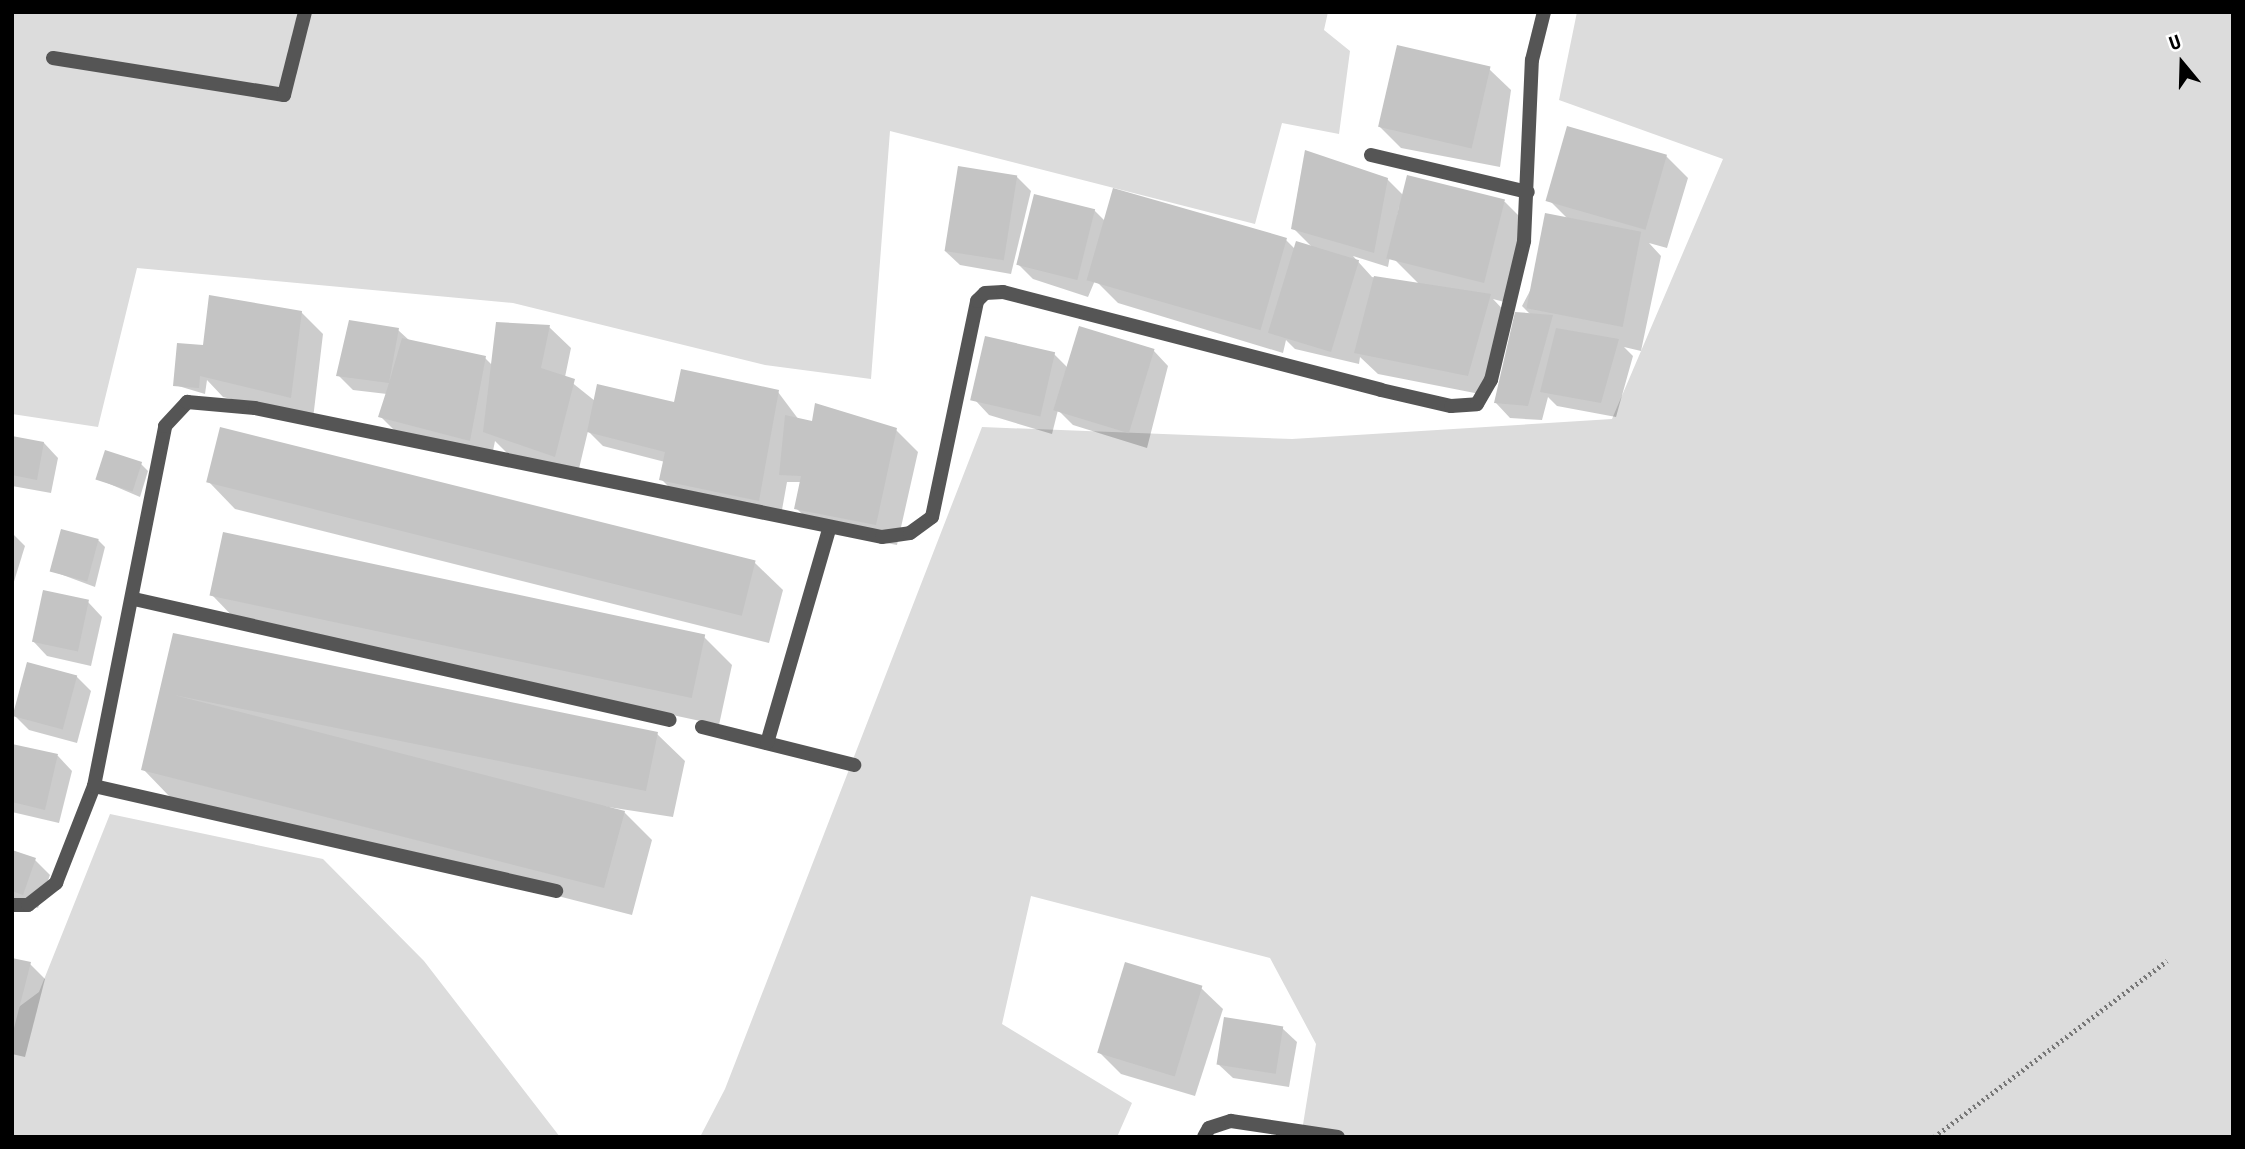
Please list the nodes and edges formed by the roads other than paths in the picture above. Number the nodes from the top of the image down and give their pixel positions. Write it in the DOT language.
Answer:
graph roads {
  1 [pos="305,12"];
  2 [pos="1544,12"];
  3 [pos="53,58"];
  4 [pos="1371,155"];
  5 [pos="1528,192"];
  6 [pos="829,530"];
  7 [pos="134,598"];
  8 [pos="670,720"];
  9 [pos="702,727"];
  10 [pos="768,743"];
  11 [pos="854,765"];
  12 [pos="94,786"];
  13 [pos="556,891"];
  14 [pos="12,905"];
  15 [pos="1204,1137"];
  16 [pos="1338,1137"];
  1 -- 3 [label="street"];
  2 -- 5 [label="street"];
  4 -- 5 [label="street"];
  5 -- 6 [label="street"];
  6 -- 7 [label="street"];
  6 -- 10 [label="street"];
  7 -- 8 [label="street"];
  7 -- 12 [label="street"];
  9 -- 10 [label="street"];
  10 -- 11 [label="street"];
  12 -- 13 [label="street"];
  12 -- 14 [label="street"];
  15 -- 16 [label="street"];
}
